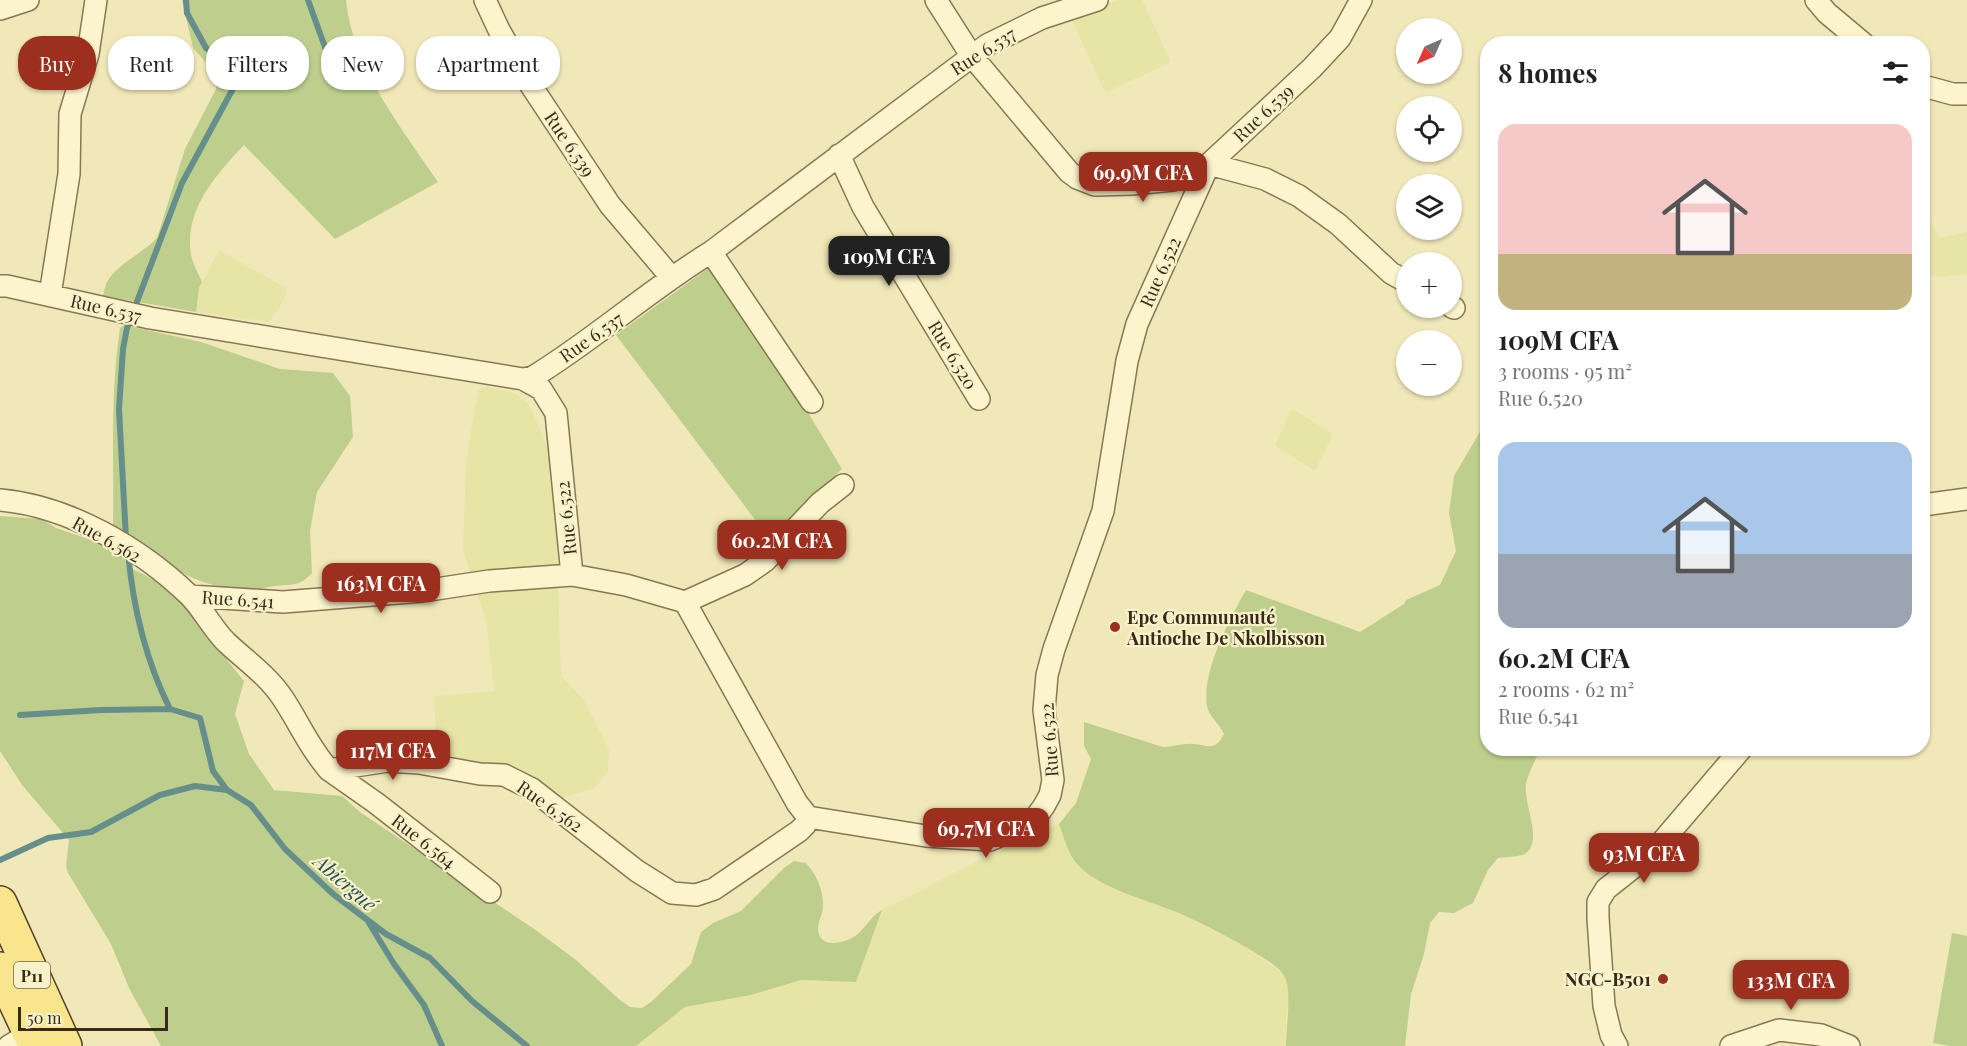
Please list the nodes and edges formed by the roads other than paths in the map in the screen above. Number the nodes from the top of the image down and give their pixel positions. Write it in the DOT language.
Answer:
graph roads {
  1 [pos="28,0"];
  2 [pos="96,0"];
  3 [pos="485,0"];
  4 [pos="936,0"];
  5 [pos="1097,0"];
  6 [pos="1361,0"];
  7 [pos="1816,0"];
  8 [pos="0,9"];
  9 [pos="1854,36"];
  10 [pos="971,56"];
  11 [pos="1930,88"];
  12 [pos="1967,94"];
  13 [pos="839,155"];
  14 [pos="1209,164"];
  15 [pos="711,252"];
  16 [pos="1396,276"];
  17 [pos="671,277"];
  18 [pos="0,286"];
  19 [pos="50,295"];
  20 [pos="523,379"];
  21 [pos="979,399"];
  22 [pos="812,402"];
  23 [pos="843,485"];
  24 [pos="1967,499"];
  25 [pos="0,500"];
  26 [pos="1930,504"];
  27 [pos="572,575"];
  28 [pos="190,596"];
  29 [pos="685,602"];
  30 [pos="1735,756"];
  31 [pos="329,770"];
  32 [pos="808,817"];
  33 [pos="490,892"];
  34 [pos="0,903"];
  35 [pos="0,969"];
  36 [pos="25,1042"];
  37 [pos="65,1046"];
  38 [pos="1617,1046"];
  39 [pos="1731,1046"];
  40 [pos="1849,1046"];
  1 -- 8 [label="street"];
  2 -- 19 [label="street"];
  3 -- 17 [label="street, Rue 6.539"];
  4 -- 10 [label="street, Rue 6.539"];
  5 -- 10 [label="street, Rue 6.537"];
  6 -- 14 [label="street, Rue 6.539"];
  7 -- 9 [label="street"];
  10 -- 13 [label="street, Rue 6.537"];
  10 -- 14 [label="street, Rue 6.539"];
  11 -- 12 [label="street"];
  13 -- 15 [label="street, Rue 6.537"];
  13 -- 21 [label="street, Rue 6.520"];
  14 -- 16 [label="street"];
  14 -- 32 [label="street, Rue 6.522"];
  15 -- 17 [label="street, Rue 6.537"];
  15 -- 22 [label="street"];
  17 -- 20 [label="street, Rue 6.537"];
  18 -- 19 [label="street, Rue 6.537"];
  19 -- 20 [label="street, Rue 6.537"];
  20 -- 27 [label="street, Rue 6.522"];
  23 -- 29 [label="street"];
  24 -- 26 [label="street"];
  25 -- 28 [label="street, Rue 6.562"];
  27 -- 28 [label="street, Rue 6.541"];
  27 -- 29 [label="street, Rue 6.522"];
  28 -- 31 [label="street, Rue 6.562"];
  29 -- 32 [label="street"];
  30 -- 38 [label="street"];
  31 -- 32 [label="street, Rue 6.562"];
  31 -- 33 [label="street, Rue 6.564"];
  34 -- 37 [label="main road, P11"];
  35 -- 36 [label="main road, P11"];
  39 -- 40 [label="street"];
}
